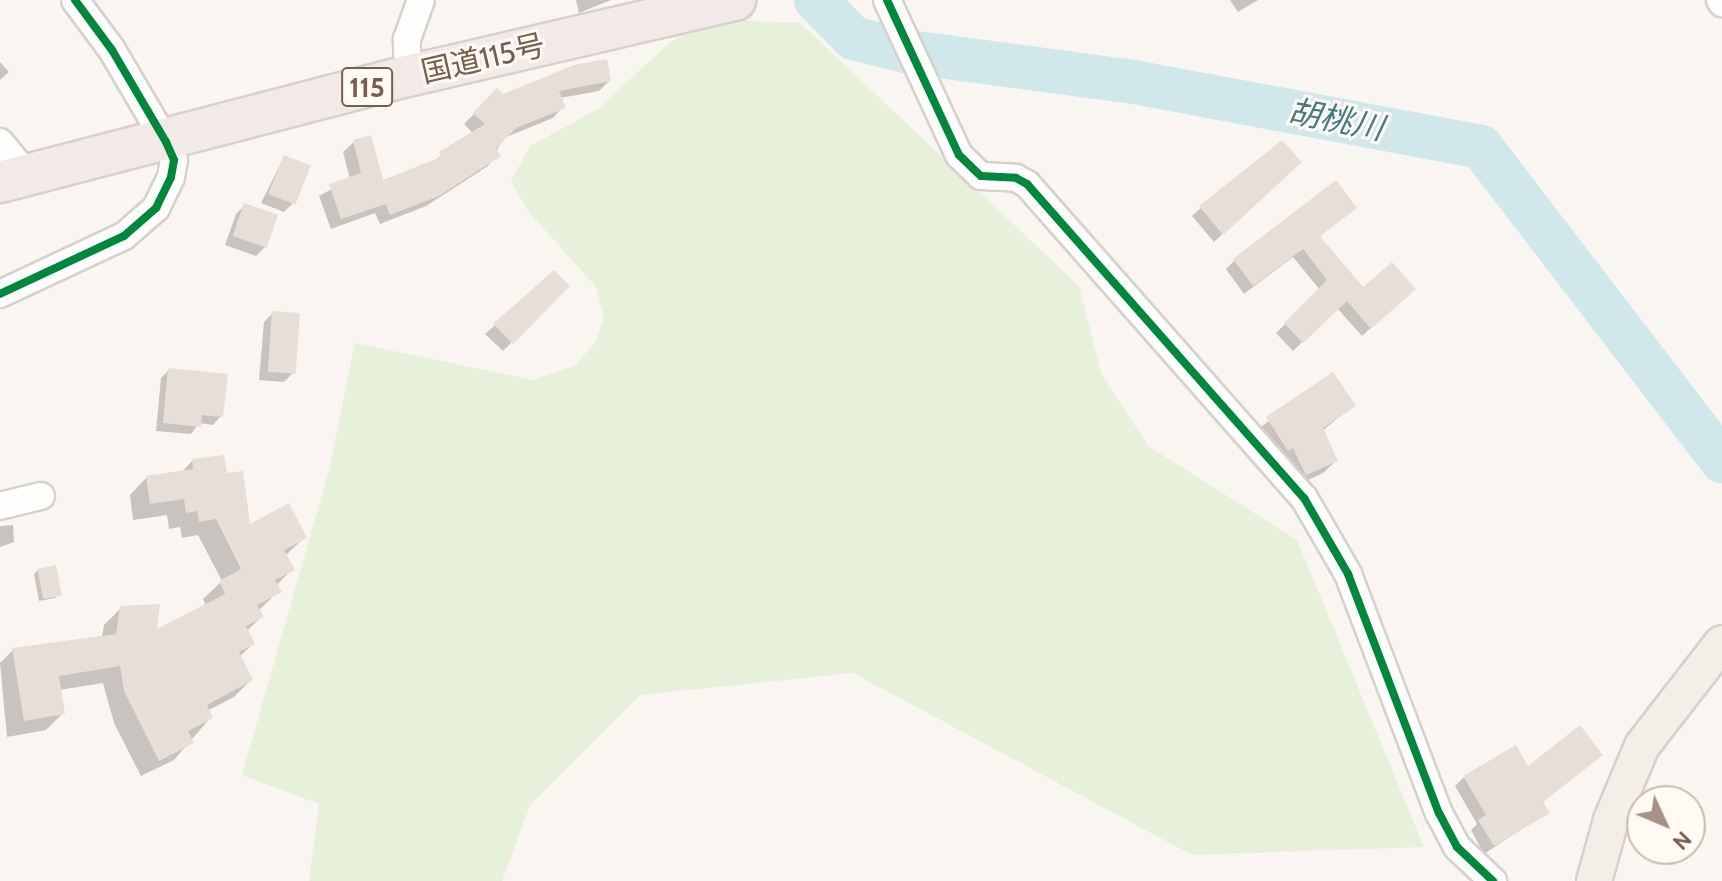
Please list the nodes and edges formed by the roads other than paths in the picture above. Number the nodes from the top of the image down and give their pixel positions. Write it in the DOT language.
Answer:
graph roads {
  1 [pos="75,0"];
  2 [pos="421,0"];
  3 [pos="735,0"];
  4 [pos="887,0"];
  5 [pos="408,76"];
  6 [pos="0,142"];
  7 [pos="166,142"];
  8 [pos="14,179"];
  9 [pos="0,294"];
  10 [pos="41,496"];
  11 [pos="0,506"];
  12 [pos="1722,643"];
  13 [pos="1493,881"];
  14 [pos="1594,881"];
  1 -- 7 [label="street"];
  2 -- 5 [label="street"];
  3 -- 5 [label="highway, 国道115号 / 115"];
  4 -- 13 [label="street"];
  5 -- 7 [label="highway, 国道115号 / 115"];
  6 -- 8 [label="street"];
  7 -- 8 [label="highway, 国道115号 / 115"];
  7 -- 9 [label="street"];
  10 -- 11 [label="street"];
  12 -- 14 [label="main road"];
}
